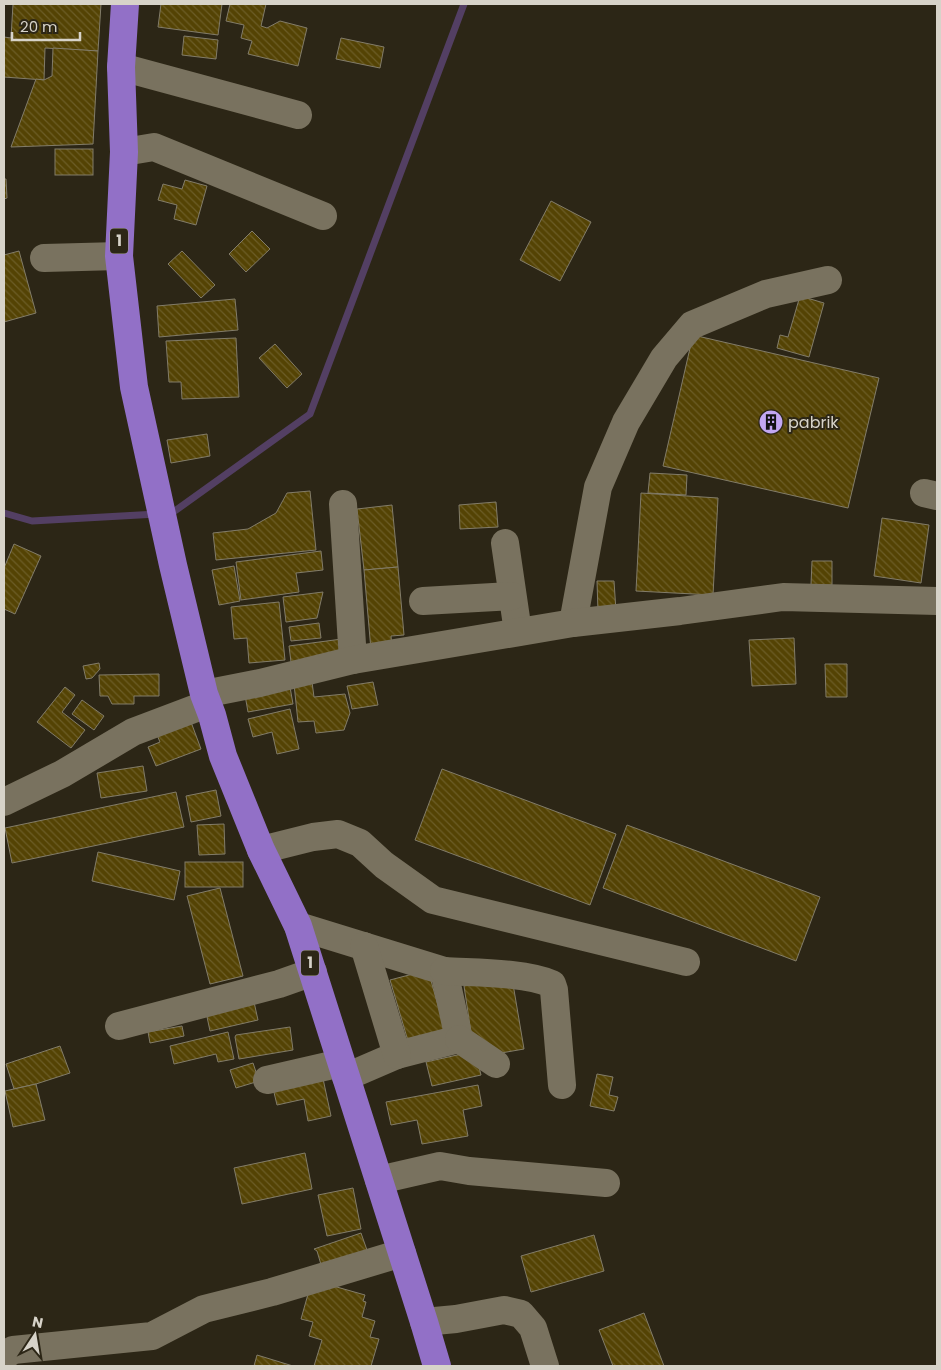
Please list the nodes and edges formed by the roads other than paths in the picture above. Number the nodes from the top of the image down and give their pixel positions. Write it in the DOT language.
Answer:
graph roads {
  1 [pos="125,4"];
  2 [pos="121,67"];
  3 [pos="298,115"];
  4 [pos="124,152"];
  5 [pos="323,216"];
  6 [pos="119,256"];
  7 [pos="44,258"];
  8 [pos="828,280"];
  9 [pos="343,504"];
  10 [pos="505,543"];
  11 [pos="512,596"];
  12 [pos="423,601"];
  13 [pos="937,601"];
  14 [pos="573,623"];
  15 [pos="518,632"];
  16 [pos="352,660"];
  17 [pos="206,699"];
  18 [pos="4,802"];
  19 [pos="261,850"];
  20 [pos="298,926"];
  21 [pos="364,946"];
  22 [pos="686,962"];
  23 [pos="444,971"];
  24 [pos="313,972"];
  25 [pos="119,1026"];
  26 [pos="459,1039"];
  27 [pos="397,1055"];
  28 [pos="496,1064"];
  29 [pos="344,1070"];
  30 [pos="267,1080"];
  31 [pos="562,1085"];
  32 [pos="379,1180"];
  33 [pos="606,1183"];
  34 [pos="402,1252"];
  35 [pos="424,1322"];
  36 [pos="4,1356"];
  37 [pos="437,1366"];
  38 [pos="545,1366"];
  1 -- 2 [label="highway, 1"];
  2 -- 3 [label="street"];
  2 -- 4 [label="highway, 1"];
  4 -- 5 [label="street"];
  4 -- 6 [label="highway, 1"];
  6 -- 7 [label="street"];
  6 -- 17 [label="highway, 1"];
  8 -- 14 [label="street"];
  9 -- 16 [label="street"];
  10 -- 11 [label="street"];
  11 -- 12 [label="street"];
  11 -- 15 [label="street"];
  13 -- 14 [label="street"];
  14 -- 15 [label="street"];
  15 -- 16 [label="street"];
  16 -- 17 [label="street"];
  17 -- 18 [label="street"];
  17 -- 19 [label="highway, 1"];
  19 -- 20 [label="highway, 1"];
  19 -- 22 [label="street"];
  20 -- 21 [label="street"];
  20 -- 24 [label="highway, 1"];
  21 -- 23 [label="street"];
  21 -- 27 [label="street"];
  23 -- 26 [label="street"];
  23 -- 31 [label="street"];
  24 -- 25 [label="street"];
  24 -- 29 [label="highway, 1"];
  26 -- 27 [label="street"];
  26 -- 28 [label="street"];
  27 -- 29 [label="street"];
  29 -- 30 [label="street"];
  29 -- 32 [label="highway, 1"];
  32 -- 33 [label="street"];
  32 -- 34 [label="highway, 1"];
  34 -- 35 [label="highway, 1"];
  34 -- 36 [label="street"];
  35 -- 37 [label="highway, 1"];
  35 -- 38 [label="street"];
}
